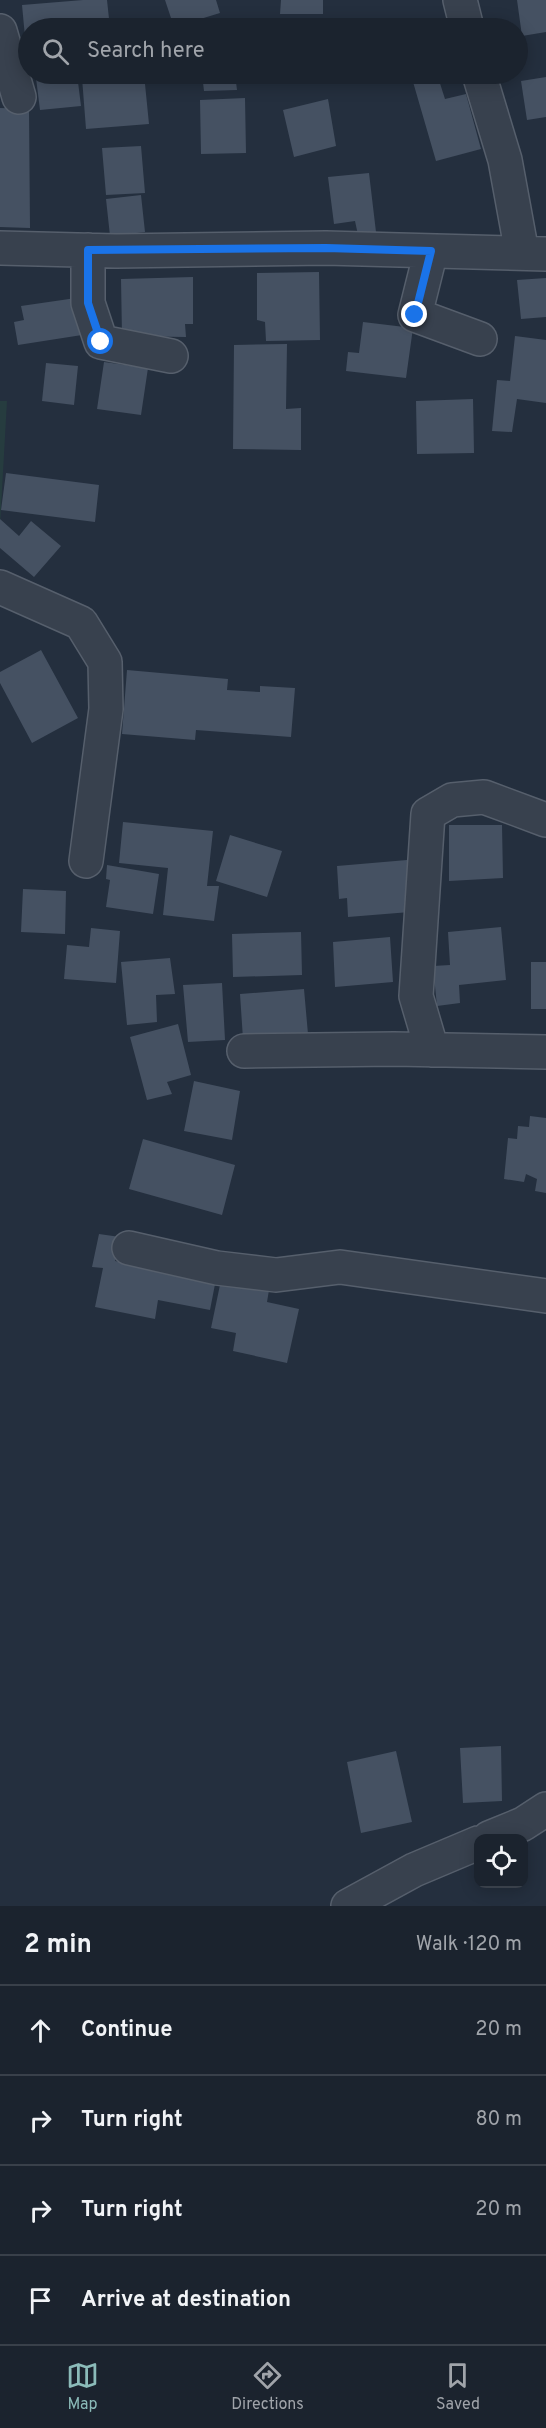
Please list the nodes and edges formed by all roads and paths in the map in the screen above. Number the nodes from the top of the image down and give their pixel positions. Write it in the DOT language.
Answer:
graph roads {
  1 [pos="460,0"];
  2 [pos="464,18"];
  3 [pos="0,31"];
  4 [pos="482,84"];
  5 [pos="19,97"];
  6 [pos="0,248"];
  7 [pos="88,250"];
  8 [pos="431,251"];
  9 [pos="534,254"];
  10 [pos="480,339"];
  11 [pos="171,356"];
  12 [pos="0,586"];
  13 [pos="546,820"];
  14 [pos="86,861"];
  15 [pos="432,1050"];
  16 [pos="244,1051"];
  17 [pos="546,1052"];
  18 [pos="129,1248"];
  19 [pos="546,1296"];
  20 [pos="546,1809"];
  21 [pos="500,1834"];
  22 [pos="474,1845"];
  23 [pos="348,1906"];
  1 -- 2 [label="street"];
  3 -- 5 [label="street"];
  4 -- 9 [label="street"];
  6 -- 7 [label="street"];
  7 -- 8 [label="street"];
  7 -- 11 [label="street"];
  8 -- 9 [label="street"];
  8 -- 10 [label="street"];
  12 -- 14 [label="street"];
  13 -- 15 [label="street"];
  15 -- 16 [label="street"];
  15 -- 17 [label="street"];
  18 -- 19 [label="street"];
  20 -- 21 [label="street"];
  22 -- 23 [label="street"];
}
